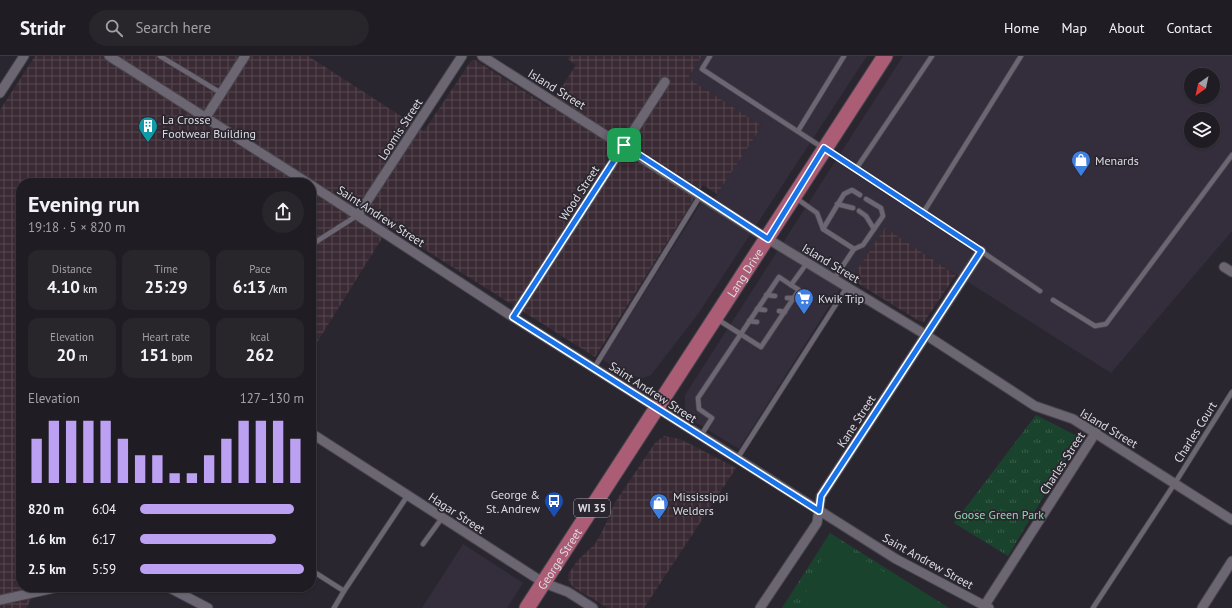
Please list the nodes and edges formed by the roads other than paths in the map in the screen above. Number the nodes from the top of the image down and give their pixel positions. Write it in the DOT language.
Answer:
graph roads {
  1 [pos="24,56"];
  2 [pos="109,56"];
  3 [pos="160,56"];
  4 [pos="245,56"];
  5 [pos="462,56"];
  6 [pos="482,56"];
  7 [pos="710,56"];
  8 [pos="844,56"];
  9 [pos="885,56"];
  10 [pos="932,56"];
  11 [pos="1021,56"];
  12 [pos="665,82"];
  13 [pos="0,93"];
  14 [pos="221,93"];
  15 [pos="206,117"];
  16 [pos="798,131"];
  17 [pos="624,145"];
  18 [pos="824,148"];
  19 [pos="1232,155"];
  20 [pos="856,169"];
  21 [pos="300,178"];
  22 [pos="316,188"];
  23 [pos="700,195"];
  24 [pos="860,195"];
  25 [pos="794,196"];
  26 [pos="866,199"];
  27 [pos="837,204"];
  28 [pos="853,208"];
  29 [pos="859,211"];
  30 [pos="923,213"];
  31 [pos="358,215"];
  32 [pos="823,229"];
  33 [pos="874,230"];
  34 [pos="768,239"];
  35 [pos="316,242"];
  36 [pos="854,248"];
  37 [pos="981,251"];
  38 [pos="807,262"];
  39 [pos="834,279"];
  40 [pos="792,285"];
  41 [pos="847,287"];
  42 [pos="1040,291"];
  43 [pos="766,295"];
  44 [pos="775,296"];
  45 [pos="787,298"];
  46 [pos="794,298"];
  47 [pos="1053,300"];
  48 [pos="757,309"];
  49 [pos="765,310"];
  50 [pos="779,311"];
  51 [pos="785,312"];
  52 [pos="513,317"];
  53 [pos="716,318"];
  54 [pos="749,321"];
  55 [pos="757,322"];
  56 [pos="741,334"];
  57 [pos="926,336"];
  58 [pos="594,368"];
  59 [pos="1232,392"];
  60 [pos="656,408"];
  61 [pos="1096,432"];
  62 [pos="700,437"];
  63 [pos="316,438"];
  64 [pos="737,459"];
  65 [pos="1175,483"];
  66 [pos="408,496"];
  67 [pos="819,511"];
  68 [pos="442,518"];
  69 [pos="1232,520"];
  70 [pos="423,544"];
  71 [pos="1232,561"];
  72 [pos="316,573"];
  73 [pos="544,583"];
  74 [pos="36,592"];
  75 [pos="178,592"];
  76 [pos="344,592"];
  77 [pos="0,600"];
  78 [pos="986,607"];
  79 [pos="208,608"];
  80 [pos="334,608"];
  81 [pos="527,608"];
  82 [pos="593,608"];
  83 [pos="760,608"];
  84 [pos="1093,608"];
  85 [pos="1202,608"];
  1 -- 13 [label="street"];
  2 -- 15 [label="street"];
  3 -- 14 [label="lane"];
  4 -- 14 [label="street"];
  5 -- 31 [label="street, Loomis Street"];
  6 -- 17 [label="street, Island Street"];
  7 -- 16 [label="lane"];
  8 -- 16 [label="lane"];
  9 -- 18 [label="main road, Lang Drive / WI 35"];
  10 -- 20 [label="lane"];
  11 -- 30 [label="lane"];
  12 -- 17 [label="street, Wood Street"];
  14 -- 15 [label="street"];
  15 -- 21 [label="street"];
  16 -- 18 [label="lane"];
  17 -- 23 [label="street, Island Street"];
  17 -- 52 [label="street, Wood Street"];
  18 -- 20 [label="lane"];
  18 -- 25 [label="main road, Lang Drive / WI 35"];
  19 -- 47 [label="lane"];
  20 -- 30 [label="lane"];
  22 -- 31 [label="street, Saint Andrew Street"];
  23 -- 34 [label="street, Island Street"];
  23 -- 58 [label="lane"];
  24 -- 27 [label="lane"];
  25 -- 32 [label="lane"];
  25 -- 34 [label="main road, Lang Drive / WI 35"];
  26 -- 33 [label="lane"];
  27 -- 28 [label="lane"];
  27 -- 32 [label="lane"];
  29 -- 33 [label="lane"];
  30 -- 37 [label="lane"];
  31 -- 35 [label="lane"];
  31 -- 52 [label="street, Saint Andrew Street"];
  32 -- 36 [label="lane"];
  33 -- 36 [label="lane"];
  34 -- 38 [label="street, Island Street"];
  34 -- 53 [label="main road, Lang Drive / WI 35"];
  36 -- 39 [label="lane"];
  37 -- 42 [label="lane"];
  37 -- 57 [label="street, Kane Street"];
  38 -- 39 [label="street, Island Street"];
  38 -- 40 [label="lane"];
  39 -- 41 [label="street, Island Street"];
  40 -- 43 [label="lane"];
  40 -- 46 [label="lane"];
  41 -- 57 [label="street, Island Street"];
  41 -- 64 [label="lane"];
  43 -- 44 [label="lane"];
  43 -- 48 [label="lane"];
  45 -- 46 [label="lane"];
  46 -- 51 [label="lane"];
  48 -- 49 [label="lane"];
  48 -- 54 [label="lane"];
  50 -- 51 [label="lane"];
  51 -- 56 [label="lane"];
  52 -- 58 [label="street, Saint Andrew Street"];
  53 -- 56 [label="lane"];
  53 -- 60 [label="main road, Lang Drive / WI 35"];
  54 -- 55 [label="lane"];
  54 -- 56 [label="lane"];
  56 -- 62 [label="lane"];
  57 -- 61 [label="street, Island Street"];
  57 -- 67 [label="street, Kane Street"];
  58 -- 60 [label="street, Saint Andrew Street"];
  59 -- 65 [label="lane, Charles Court"];
  60 -- 62 [label="street, Saint Andrew Street"];
  60 -- 73 [label="main road, George Street / WI 35"];
  61 -- 65 [label="street, Island Street"];
  61 -- 78 [label="street, Charles Street"];
  62 -- 64 [label="street, Saint Andrew Street"];
  63 -- 66 [label="street, Hagar Street"];
  64 -- 67 [label="street, Saint Andrew Street"];
  65 -- 69 [label="street, Island Street"];
  65 -- 84 [label="lane, Charles Court"];
  66 -- 68 [label="street, Hagar Street"];
  66 -- 76 [label="lane"];
  67 -- 78 [label="street, Saint Andrew Street"];
  67 -- 83 [label="street, Kane Street"];
  68 -- 70 [label="lane"];
  68 -- 73 [label="street, Hagar Street"];
  71 -- 85 [label="street"];
  72 -- 76 [label="lane"];
  73 -- 81 [label="main road, George Street / WI 35"];
  73 -- 82 [label="street, Hagar Street"];
  74 -- 77 [label="street"];
  75 -- 79 [label="street"];
  76 -- 80 [label="lane"];
}
